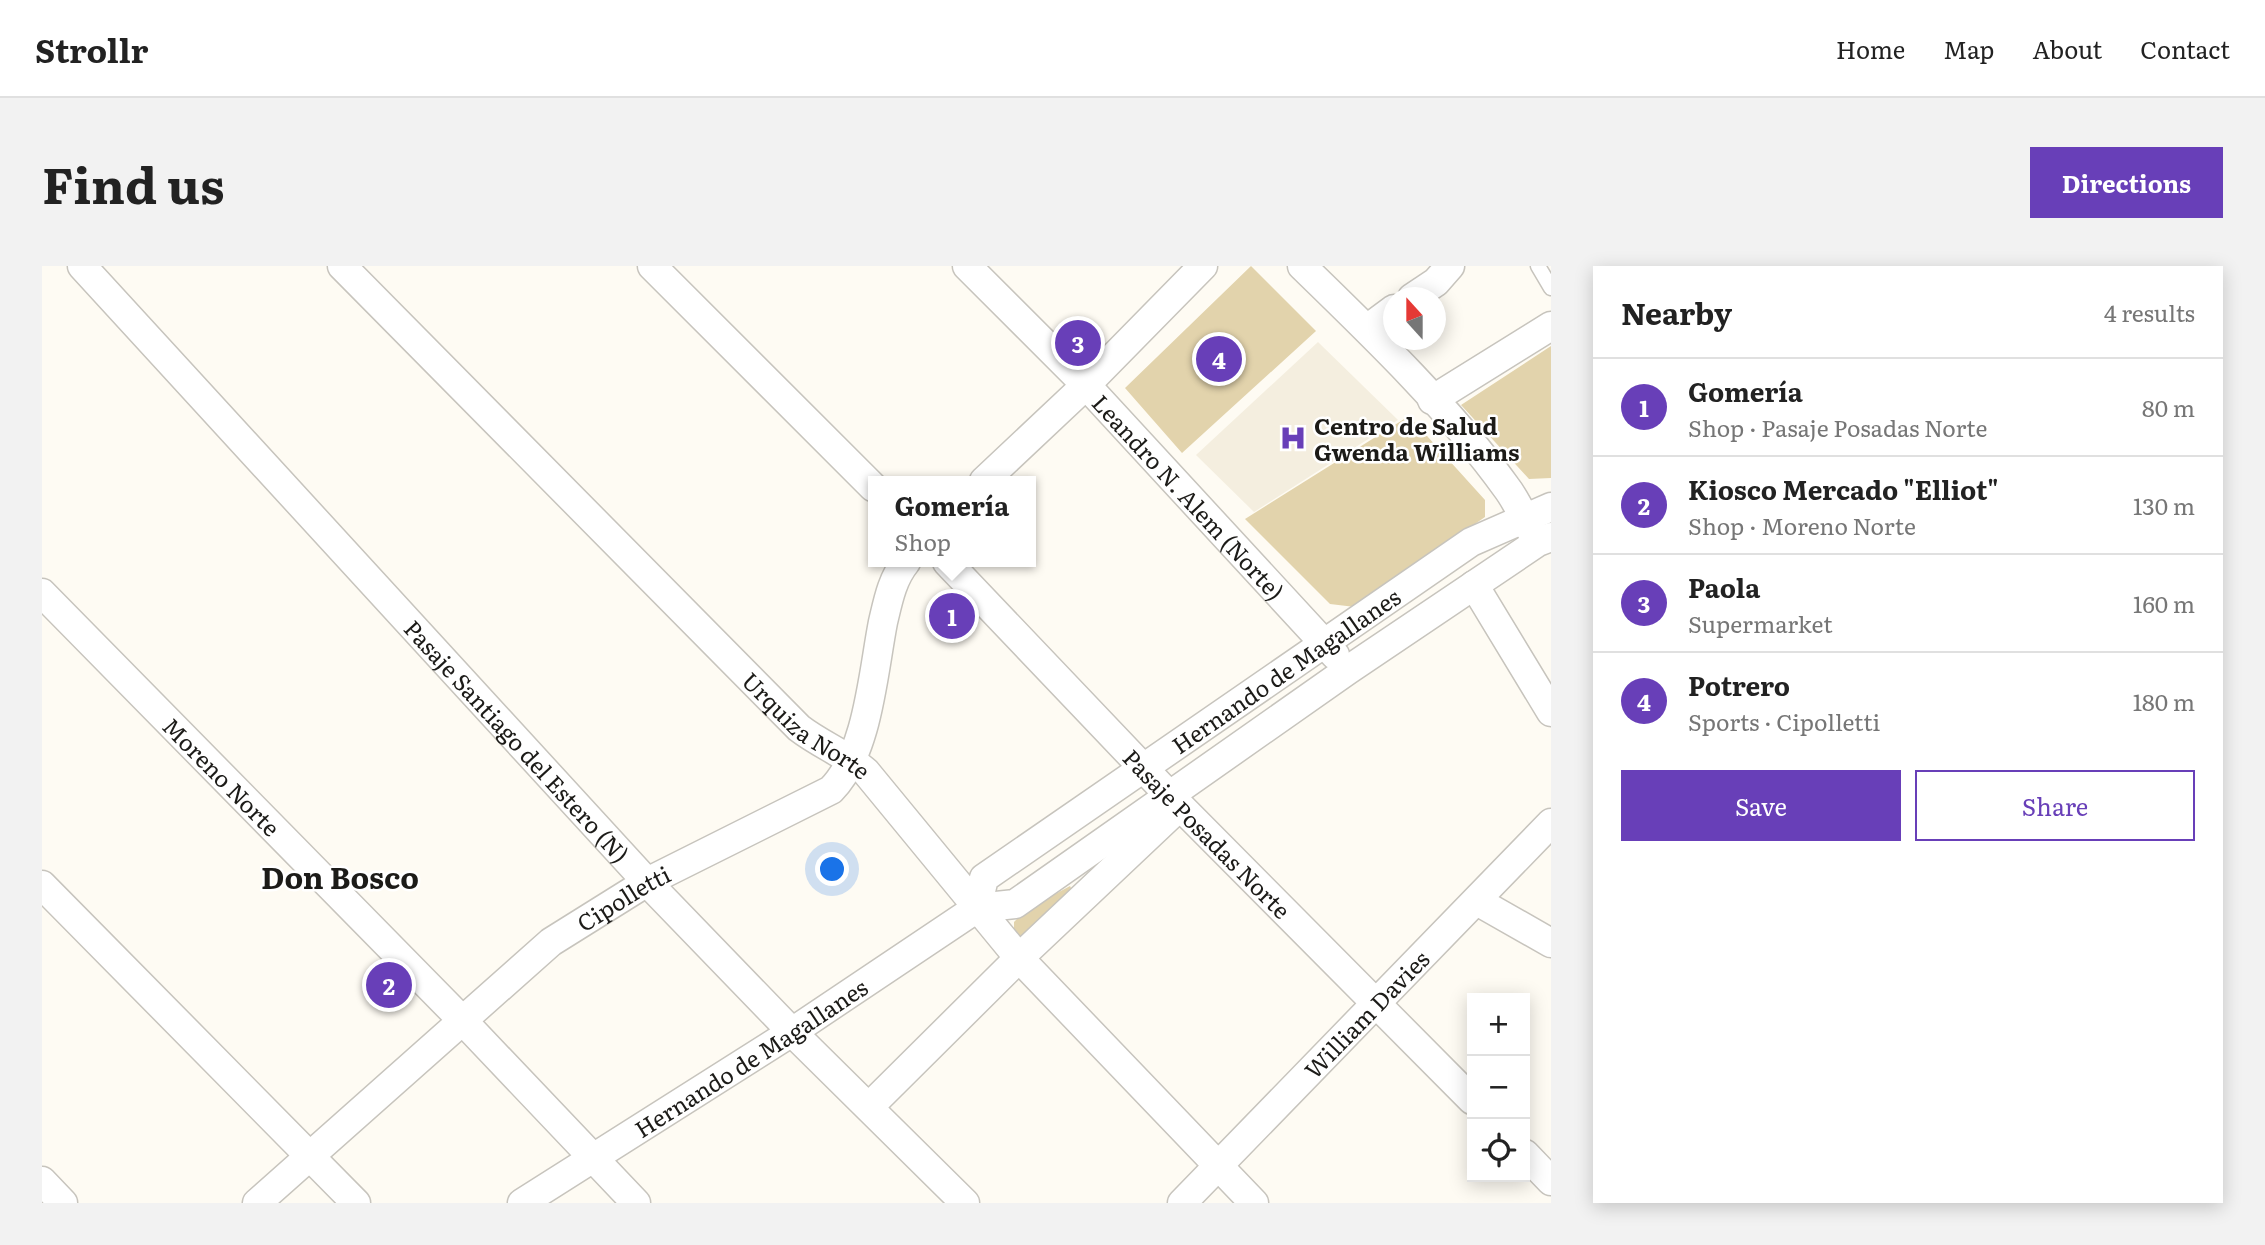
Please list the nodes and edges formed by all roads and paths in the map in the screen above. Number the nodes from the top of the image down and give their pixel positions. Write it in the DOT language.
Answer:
graph roads {
  1 [pos="82,266"];
  2 [pos="342,266"];
  3 [pos="652,266"];
  4 [pos="967,266"];
  5 [pos="1203,266"];
  6 [pos="1302,266"];
  7 [pos="1450,266"];
  8 [pos="1538,266"];
  9 [pos="1428,287"];
  10 [pos="1551,288"];
  11 [pos="1383,317"];
  12 [pos="1551,326"];
  13 [pos="1367,329"];
  14 [pos="1086,385"];
  15 [pos="1432,400"];
  16 [pos="989,476"];
  17 [pos="868,481"];
  18 [pos="1551,507"];
  19 [pos="1523,517"];
  20 [pos="1545,539"];
  21 [pos="902,567"];
  22 [pos="952,567"];
  23 [pos="1474,585"];
  24 [pos="42,593"];
  25 [pos="1324,643"];
  26 [pos="1348,670"];
  27 [pos="1551,712"];
  28 [pos="852,759"];
  29 [pos="1144,768"];
  30 [pos="1175,800"];
  31 [pos="1551,823"];
  32 [pos="647,882"];
  33 [pos="42,884"];
  34 [pos="1477,901"];
  35 [pos="977,908"];
  36 [pos="1551,943"];
  37 [pos="1018,958"];
  38 [pos="1377,1002"];
  39 [pos="463,1021"];
  40 [pos="792,1032"];
  41 [pos="1467,1095"];
  42 [pos="870,1106"];
  43 [pos="312,1157"];
  44 [pos="594,1158"];
  45 [pos="1530,1159"];
  46 [pos="1218,1166"];
  47 [pos="42,1181"];
  48 [pos="1551,1181"];
  49 [pos="63,1203"];
  50 [pos="257,1203"];
  51 [pos="356,1203"];
  52 [pos="522,1203"];
  53 [pos="636,1203"];
  54 [pos="965,1203"];
  55 [pos="1182,1203"];
  56 [pos="1254,1203"];
  1 -- 32 [label="street, Pasaje Santiago del Estero (N)"];
  2 -- 28 [label="street, Urquiza Norte"];
  3 -- 17 [label="street"];
  4 -- 14 [label="street, Leandro N. Alem (Norte)"];
  5 -- 14 [label="street"];
  6 -- 13 [label="street"];
  7 -- 9 [label="street"];
  8 -- 10 [label="lane"];
  11 -- 13 [label="street"];
  12 -- 15 [label="street"];
  13 -- 15 [label="street"];
  14 -- 16 [label="street"];
  14 -- 25 [label="street, Leandro N. Alem (Norte)"];
  15 -- 19 [label="street"];
  18 -- 19 [label="street, Hernando de Magallanes"];
  19 -- 20 [label="street"];
  19 -- 25 [label="street, Hernando de Magallanes"];
  20 -- 23 [label="street, Hernando de Magallanes"];
  21 -- 28 [label="street, Cipolletti"];
  22 -- 29 [label="street, Pasaje Posadas Norte"];
  23 -- 26 [label="street, Hernando de Magallanes"];
  23 -- 27 [label="street"];
  24 -- 39 [label="street, Moreno Norte"];
  25 -- 26 [label="street, Leandro N. Alem (Norte)"];
  25 -- 29 [label="street, Hernando de Magallanes"];
  26 -- 30 [label="street, Hernando de Magallanes"];
  28 -- 32 [label="street, Cipolletti"];
  28 -- 35 [label="street, Urquiza Norte"];
  29 -- 30 [label="street, Pasaje Posadas Norte"];
  29 -- 35 [label="street, Hernando de Magallanes"];
  30 -- 35 [label="street, Hernando de Magallanes"];
  30 -- 37 [label="street"];
  30 -- 38 [label="street, Pasaje Posadas Norte"];
  31 -- 34 [label="street, William Davies"];
  32 -- 39 [label="street, Cipolletti"];
  32 -- 40 [label="street, Pasaje Santiago del Estero (N)"];
  33 -- 43 [label="street"];
  34 -- 36 [label="street"];
  34 -- 38 [label="street, William Davies"];
  35 -- 37 [label="street, Urquiza Norte"];
  35 -- 40 [label="street, Hernando de Magallanes"];
  37 -- 42 [label="street"];
  37 -- 46 [label="street, Urquiza Norte"];
  38 -- 41 [label="street, Pasaje Posadas Norte"];
  38 -- 46 [label="street, William Davies"];
  39 -- 43 [label="street, Cipolletti"];
  39 -- 44 [label="street, Moreno Norte"];
  40 -- 42 [label="street, Pasaje Santiago del Estero (N)"];
  40 -- 44 [label="street, Hernando de Magallanes"];
  42 -- 54 [label="street, Pasaje Santiago del Estero (N)"];
  43 -- 50 [label="street, Cipolletti"];
  43 -- 51 [label="street"];
  44 -- 52 [label="street, Hernando de Magallanes"];
  44 -- 53 [label="street, Moreno Norte"];
  45 -- 48 [label="street"];
  46 -- 55 [label="street, William Davies"];
  46 -- 56 [label="street, Urquiza Norte"];
  47 -- 49 [label="street"];
}
